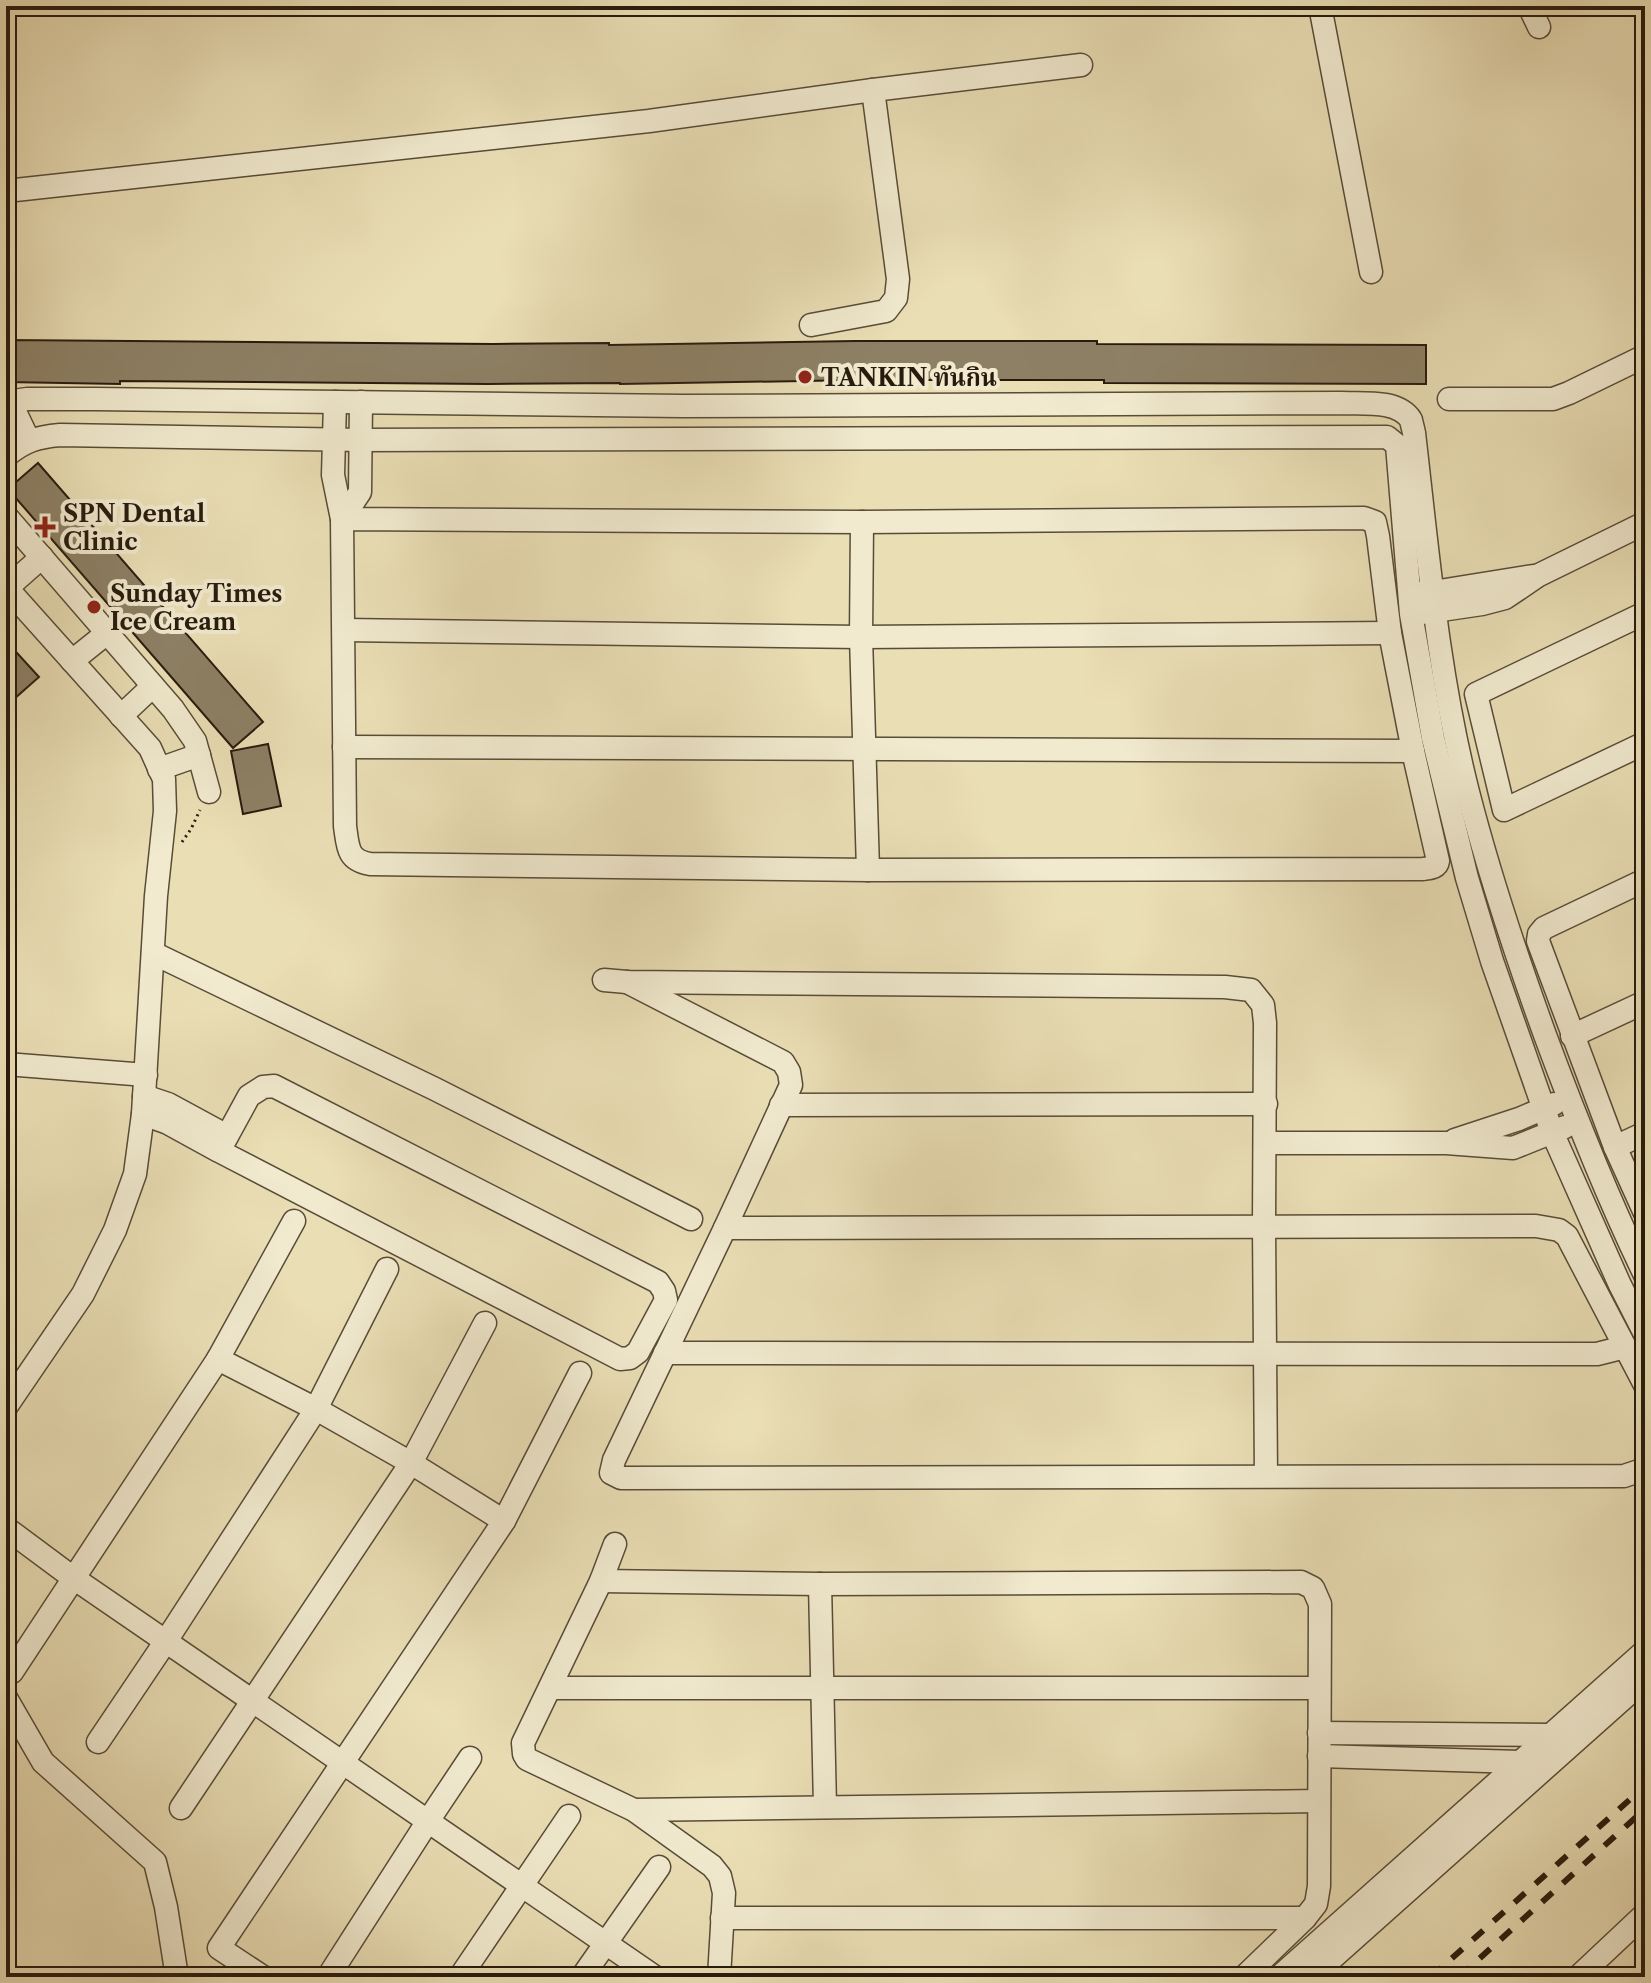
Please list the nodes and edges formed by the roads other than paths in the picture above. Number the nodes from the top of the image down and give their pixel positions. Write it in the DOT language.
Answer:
graph roads {
  1 [pos="1320,6"];
  2 [pos="1529,6"];
  3 [pos="1539,27"];
  4 [pos="1081,65"];
  5 [pos="873,90"];
  6 [pos="6,191"];
  7 [pos="1371,272"];
  8 [pos="811,325"];
  9 [pos="1645,356"];
  10 [pos="1449,399"];
  11 [pos="8,401"];
  12 [pos="335,402"];
  13 [pos="361,402"];
  14 [pos="1042,404"];
  15 [pos="1389,405"];
  16 [pos="683,406"];
  17 [pos="1376,436"];
  18 [pos="1043,437"];
  19 [pos="684,438"];
  20 [pos="334,440"];
  21 [pos="362,440"];
  22 [pos="29,441"];
  23 [pos="6,456"];
  24 [pos="6,516"];
  25 [pos="342,519"];
  26 [pos="862,522"];
  27 [pos="1645,523"];
  28 [pos="42,557"];
  29 [pos="6,587"];
  30 [pos="1434,602"];
  31 [pos="1410,604"];
  32 [pos="1645,613"];
  33 [pos="344,630"];
  34 [pos="107,633"];
  35 [pos="1390,633"];
  36 [pos="861,637"];
  37 [pos="72,661"];
  38 [pos="153,686"];
  39 [pos="121,716"];
  40 [pos="1645,743"];
  41 [pos="344,747"];
  42 [pos="864,750"];
  43 [pos="1413,751"];
  44 [pos="199,755"];
  45 [pos="159,769"];
  46 [pos="209,792"];
  47 [pos="868,870"];
  48 [pos="1491,870"];
  49 [pos="1467,878"];
  50 [pos="1645,880"];
  51 [pos="153,953"];
  52 [pos="604,980"];
  53 [pos="627,982"];
  54 [pos="1645,1002"];
  55 [pos="1572,1036"];
  56 [pos="6,1064"];
  57 [pos="144,1095"];
  58 [pos="1569,1098"];
  59 [pos="1266,1104"];
  60 [pos="781,1105"];
  61 [pos="1543,1108"];
  62 [pos="1578,1123"];
  63 [pos="1552,1132"];
  64 [pos="1645,1133"];
  65 [pos="1265,1143"];
  66 [pos="1446,1143"];
  67 [pos="223,1144"];
  68 [pos="1615,1147"];
  69 [pos="1645,1213"];
  70 [pos="691,1219"];
  71 [pos="294,1221"];
  72 [pos="1264,1226"];
  73 [pos="725,1228"];
  74 [pos="387,1269"];
  75 [pos="1645,1275"];
  76 [pos="485,1323"];
  77 [pos="1645,1334"];
  78 [pos="1625,1347"];
  79 [pos="665,1353"];
  80 [pos="1265,1353"];
  81 [pos="218,1359"];
  82 [pos="580,1373"];
  83 [pos="1645,1385"];
  84 [pos="6,1407"];
  85 [pos="316,1409"];
  86 [pos="411,1463"];
  87 [pos="1645,1469"];
  88 [pos="1266,1476"];
  89 [pos="504,1521"];
  90 [pos="7,1530"];
  91 [pos="615,1544"];
  92 [pos="72,1577"];
  93 [pos="601,1581"];
  94 [pos="820,1584"];
  95 [pos="166,1641"];
  96 [pos="1645,1651"];
  97 [pos="12,1672"];
  98 [pos="1645,1679"];
  99 [pos="550,1688"];
  100 [pos="1319,1688"];
  101 [pos="822,1689"];
  102 [pos="8,1701"];
  103 [pos="253,1702"];
  104 [pos="98,1742"];
  105 [pos="1557,1742"];
  106 [pos="1319,1745"];
  107 [pos="470,1758"];
  108 [pos="343,1763"];
  109 [pos="1527,1769"];
  110 [pos="1318,1801"];
  111 [pos="825,1807"];
  112 [pos="181,1808"];
  113 [pos="634,1810"];
  114 [pos="569,1816"];
  115 [pos="428,1821"];
  116 [pos="659,1867"];
  117 [pos="523,1886"];
  118 [pos="1645,1914"];
  119 [pos="722,1918"];
  120 [pos="1305,1918"];
  121 [pos="606,1943"];
  122 [pos="177,1977"];
  123 [pos="263,1977"];
  124 [pos="328,1977"];
  125 [pos="460,1977"];
  126 [pos="582,1977"];
  127 [pos="655,1977"];
  128 [pos="719,1977"];
  129 [pos="1244,1977"];
  130 [pos="1279,1977"];
  131 [pos="1311,1977"];
  132 [pos="1578,1977"];
  1 -- 7 [label="street"];
  2 -- 3 [label="street"];
  4 -- 5 [label="street"];
  5 -- 6 [label="street"];
  5 -- 8 [label="street"];
  9 -- 10 [label="street"];
  11 -- 12 [label="street"];
  11 -- 22 [label="street"];
  12 -- 13 [label="street"];
  12 -- 20 [label="street"];
  13 -- 16 [label="street"];
  13 -- 21 [label="street"];
  14 -- 15 [label="street"];
  14 -- 16 [label="street"];
  14 -- 18 [label="street"];
  15 -- 17 [label="street"];
  15 -- 30 [label="street"];
  16 -- 19 [label="street"];
  17 -- 18 [label="street"];
  17 -- 31 [label="street"];
  18 -- 19 [label="street"];
  19 -- 21 [label="street"];
  20 -- 21 [label="street"];
  20 -- 22 [label="street"];
  20 -- 25 [label="street"];
  21 -- 25 [label="street"];
  22 -- 23 [label="street"];
  24 -- 28 [label="street"];
  25 -- 26 [label="street"];
  25 -- 33 [label="street"];
  26 -- 35 [label="street"];
  26 -- 36 [label="street"];
  27 -- 30 [label="street"];
  28 -- 29 [label="street"];
  28 -- 34 [label="street"];
  29 -- 37 [label="street"];
  30 -- 31 [label="street"];
  30 -- 48 [label="street"];
  31 -- 49 [label="street"];
  32 -- 40 [label="street"];
  33 -- 36 [label="street"];
  33 -- 41 [label="street"];
  34 -- 37 [label="street"];
  34 -- 38 [label="street"];
  35 -- 36 [label="street"];
  35 -- 43 [label="street"];
  36 -- 42 [label="street"];
  37 -- 39 [label="street"];
  38 -- 39 [label="street"];
  38 -- 44 [label="street"];
  39 -- 45 [label="street"];
  41 -- 42 [label="street"];
  41 -- 47 [label="street"];
  42 -- 43 [label="street"];
  42 -- 47 [label="street"];
  43 -- 47 [label="street"];
  44 -- 45 [label="street"];
  44 -- 46 [label="street"];
  45 -- 51 [label="street"];
  48 -- 49 [label="street"];
  48 -- 58 [label="street"];
  49 -- 61 [label="street"];
  50 -- 55 [label="street"];
  51 -- 57 [label="street"];
  51 -- 70 [label="street"];
  52 -- 53 [label="street"];
  53 -- 59 [label="street"];
  53 -- 60 [label="street"];
  54 -- 55 [label="street"];
  55 -- 68 [label="street"];
  56 -- 57 [label="street"];
  57 -- 67 [label="street"];
  57 -- 84 [label="street"];
  58 -- 61 [label="street"];
  58 -- 62 [label="street"];
  59 -- 60 [label="street"];
  59 -- 65 [label="street"];
  60 -- 73 [label="street"];
  61 -- 63 [label="street"];
  61 -- 66 [label="street"];
  62 -- 63 [label="street"];
  62 -- 75 [label="street"];
  63 -- 66 [label="street"];
  63 -- 77 [label="street"];
  64 -- 68 [label="street"];
  65 -- 66 [label="street"];
  65 -- 72 [label="street"];
  67 -- 67 [label="street"];
  68 -- 69 [label="street"];
  71 -- 81 [label="street"];
  72 -- 73 [label="street"];
  72 -- 78 [label="street"];
  72 -- 80 [label="street"];
  73 -- 79 [label="street"];
  74 -- 85 [label="street"];
  76 -- 86 [label="street"];
  78 -- 80 [label="street"];
  78 -- 83 [label="street"];
  79 -- 80 [label="street"];
  79 -- 88 [label="street"];
  80 -- 88 [label="street"];
  81 -- 85 [label="street"];
  81 -- 92 [label="street"];
  82 -- 89 [label="street"];
  85 -- 86 [label="street"];
  85 -- 95 [label="street"];
  86 -- 89 [label="street"];
  86 -- 103 [label="street"];
  87 -- 88 [label="street"];
  89 -- 108 [label="street"];
  90 -- 92 [label="street"];
  91 -- 93 [label="street"];
  92 -- 95 [label="street"];
  92 -- 97 [label="street"];
  93 -- 94 [label="street"];
  93 -- 99 [label="street"];
  94 -- 100 [label="street"];
  94 -- 101 [label="street"];
  95 -- 103 [label="street"];
  95 -- 104 [label="street"];
  96 -- 105 [label="street"];
  98 -- 105 [label="street"];
  99 -- 101 [label="street"];
  99 -- 113 [label="street"];
  100 -- 101 [label="street"];
  100 -- 106 [label="street"];
  101 -- 111 [label="street"];
  102 -- 122 [label="street"];
  103 -- 108 [label="street"];
  103 -- 112 [label="street"];
  105 -- 106 [label="street"];
  105 -- 109 [label="street"];
  106 -- 109 [label="street"];
  106 -- 110 [label="street"];
  107 -- 115 [label="street"];
  108 -- 115 [label="street"];
  108 -- 123 [label="street"];
  109 -- 130 [label="street"];
  109 -- 131 [label="street"];
  110 -- 111 [label="street"];
  110 -- 120 [label="street"];
  111 -- 113 [label="street"];
  113 -- 119 [label="street"];
  114 -- 117 [label="street"];
  115 -- 117 [label="street"];
  115 -- 124 [label="street"];
  116 -- 121 [label="street"];
  117 -- 121 [label="street"];
  117 -- 125 [label="street"];
  118 -- 132 [label="street"];
  119 -- 120 [label="street"];
  119 -- 128 [label="street"];
  120 -- 129 [label="street"];
  121 -- 126 [label="street"];
  121 -- 127 [label="street"];
}
